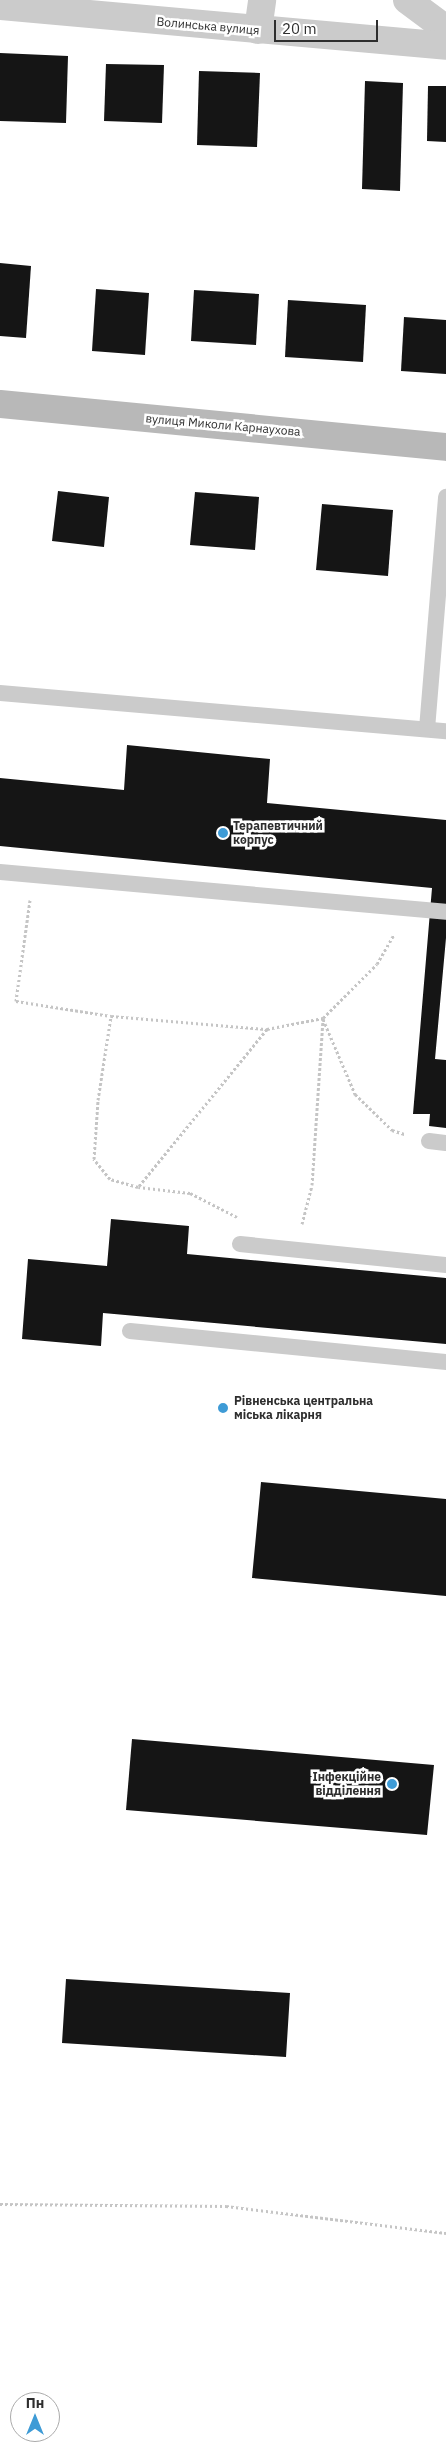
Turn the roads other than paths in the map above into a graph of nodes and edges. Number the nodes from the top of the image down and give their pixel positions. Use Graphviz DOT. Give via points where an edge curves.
graph roads {
  1 [pos="262,0"];
  2 [pos="407,0"];
  3 [pos="0,6"];
  4 [pos="446,29"];
  5 [pos="258,30"];
  6 [pos="446,46"];
  7 [pos="0,404"];
  8 [pos="446,447"];
  9 [pos="446,497"];
  10 [pos="0,693"];
  11 [pos="427,729"];
  12 [pos="446,731"];
  13 [pos="0,872"];
  14 [pos="446,912"];
  15 [pos="430,1141"];
  16 [pos="446,1142"];
  17 [pos="240,1244"];
  18 [pos="446,1265"];
  19 [pos="130,1331"];
  20 [pos="446,1362"];
  1 -- 5 [label="street"];
  2 -- 4 [label="street"];
  3 -- 5 [label="street, Волинська вулиця"];
  5 -- 6 [label="street, Волинська вулиця"];
  7 -- 8 [label="main road, вулиця Миколи Карнаухова"];
  9 -- 11 [label="lane"];
  10 -- 11 [label="lane"];
  11 -- 12 [label="lane"];
  13 -- 14 [label="lane"];
  15 -- 16 [label="lane"];
  17 -- 18 [label="lane"];
  19 -- 20 [label="lane"];
}
